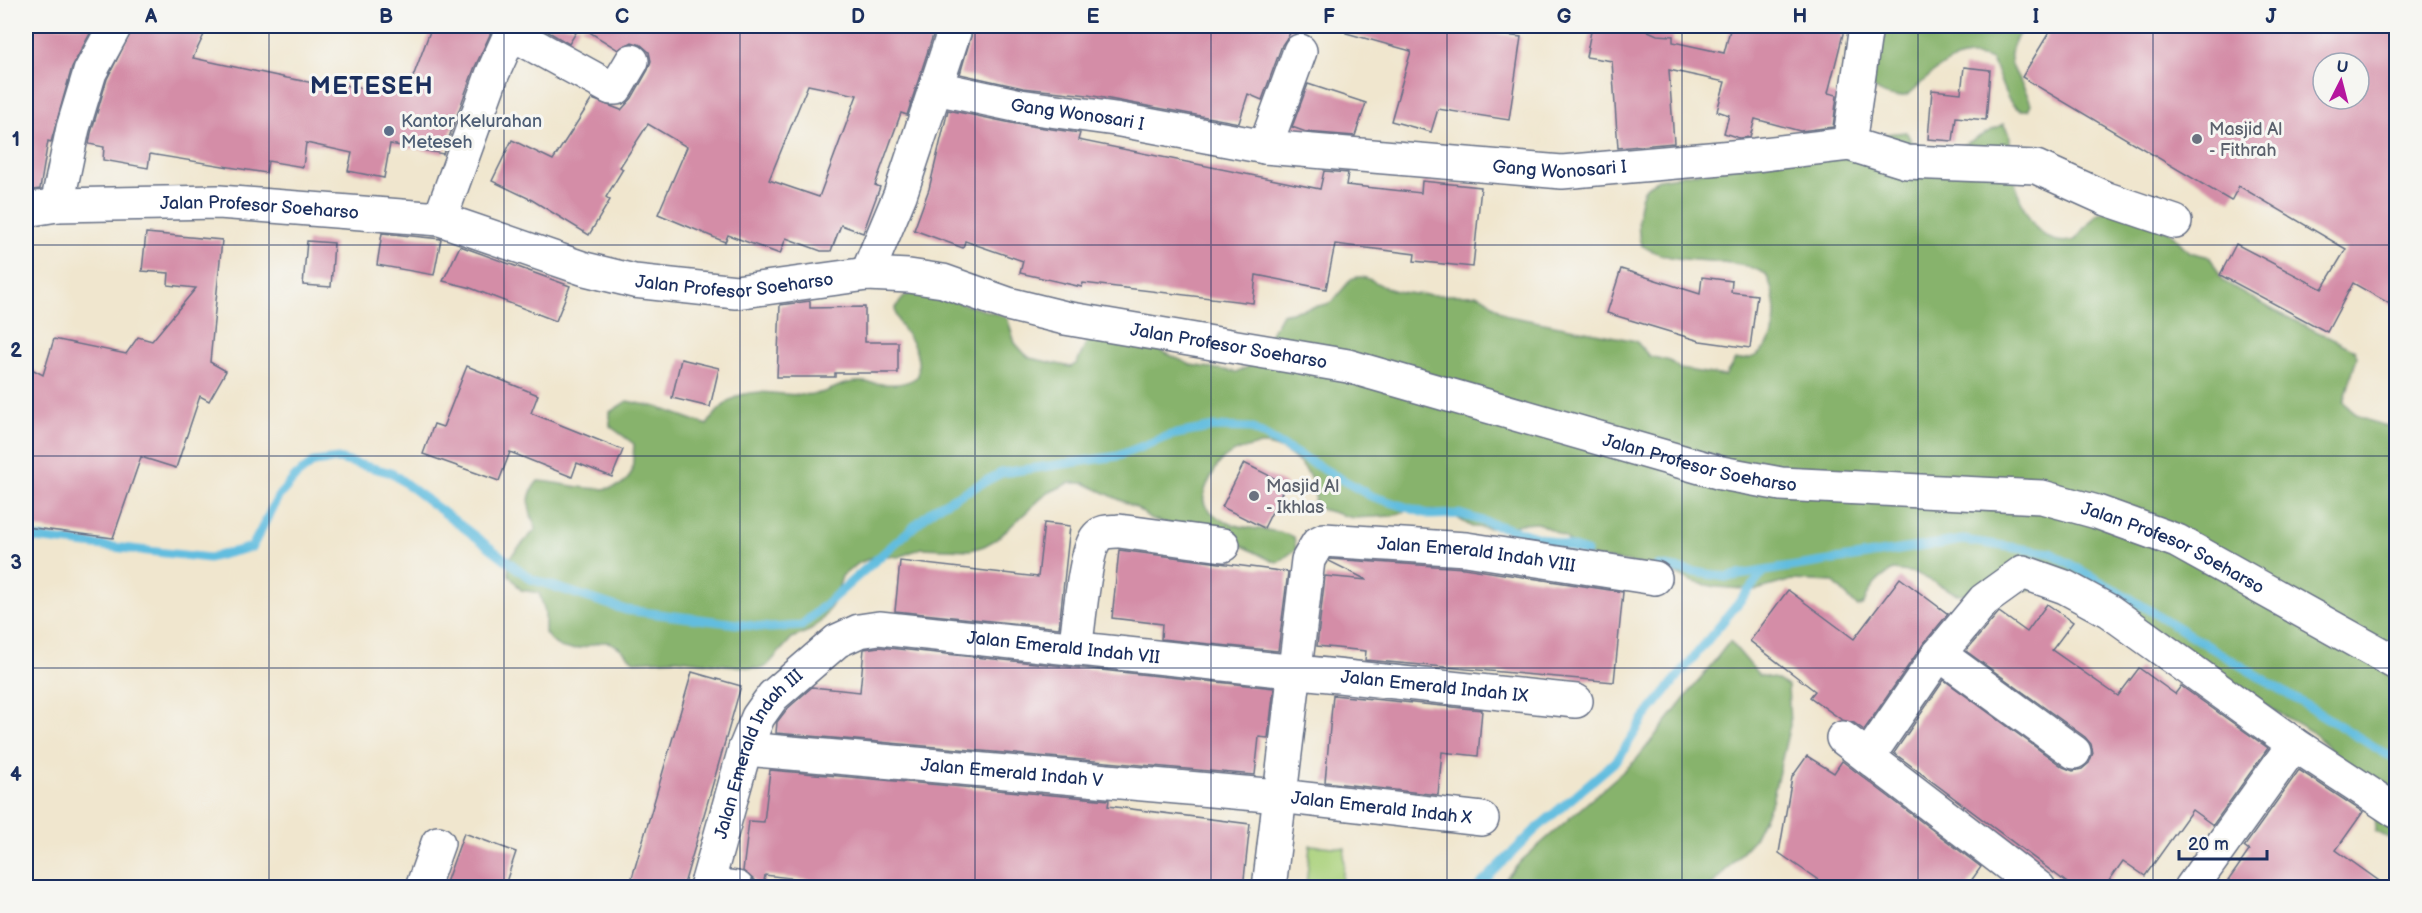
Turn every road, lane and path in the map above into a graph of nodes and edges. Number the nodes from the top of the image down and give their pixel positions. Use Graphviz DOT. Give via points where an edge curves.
graph roads {
  1 [pos="115,26"];
  2 [pos="956,26"];
  3 [pos="1866,26"];
  4 [pos="512,29"];
  5 [pos="1300,51"];
  6 [pos="632,61"];
  7 [pos="936,88"];
  8 [pos="1849,144"];
  9 [pos="1265,147"];
  10 [pos="57,205"];
  11 [pos="26,210"];
  12 [pos="441,219"];
  13 [pos="2175,222"];
  14 [pos="867,274"];
  15 [pos="1223,544"];
  16 [pos="1655,578"];
  17 [pos="837,641"];
  18 [pos="1075,650"];
  19 [pos="1940,654"];
  20 [pos="2397,663"];
  21 [pos="1293,673"];
  22 [pos="1576,701"];
  23 [pos="2294,744"];
  24 [pos="746,749"];
  25 [pos="2074,752"];
  26 [pos="1279,796"];
  27 [pos="2397,811"];
  28 [pos="1482,819"];
  29 [pos="438,843"];
  30 [pos="2029,884"];
  31 [pos="716,886"];
  32 [pos="422,888"];
  33 [pos="1269,888"];
  34 [pos="2192,888"];
  1 -- 10 [label="street" via="90,72"];
  2 -- 7 [label="street"];
  3 -- 8 [label="street"];
  4 -- 6 [label="street" via="612,88 620,84"];
  4 -- 12 [label="street"];
  5 -- 9 [label="street"];
  7 -- 9 [label="street, Gang Wonosari I"];
  7 -- 14 [label="street" via="900,195"];
  8 -- 9 [label="street, Gang Wonosari I" via="1562,172"];
  8 -- 13 [label="street, Gang Wonosari I" via="1907,162 2036,167 2107,199"];
  10 -- 11 [label="street, Jalan Profesor Soeharso"];
  10 -- 12 [label="street, Jalan Profesor Soeharso" via="219,202"];
  12 -- 14 [label="street, Jalan Profesor Soeharso" via="585,269 634,281 736,292"];
  14 -- 20 [label="street, Jalan Profesor Soeharso" via="943,281 1008,304 1065,318 1348,366 1721,473 1781,484 2042,497 2177,541"];
  15 -- 18 [label="street" via="1103,532 1095,538 1089,553"];
  16 -- 21 [label="street, Jalan Emerald Indah VIII" via="1466,549 1324,540 1313,548 1308,560"];
  17 -- 18 [label="street, Jalan Emerald Indah VII" via="859,631 879,628"];
  17 -- 24 [label="street, Jalan Emerald Indah III" via="773,696 758,717"];
  18 -- 21 [label="street, Jalan Emerald Indah VII"];
  19 -- 23 [label="street" via="1984,600 2023,572 2065,587 2109,610"];
  19 -- 25 [label="street"];
  19 -- 30 [label="street" via="1855,748"];
  21 -- 22 [label="street, Jalan Emerald Indah IX"];
  21 -- 26 [label="street"];
  23 -- 27 [label="street"];
  23 -- 34 [label="street"];
  24 -- 26 [label="street, Jalan Emerald Indah V"];
  24 -- 31 [label="street, Jalan Emerald Indah III"];
  26 -- 28 [label="street, Jalan Emerald Indah X"];
  26 -- 33 [label="street"];
  29 -- 32 [label="street"];
}
